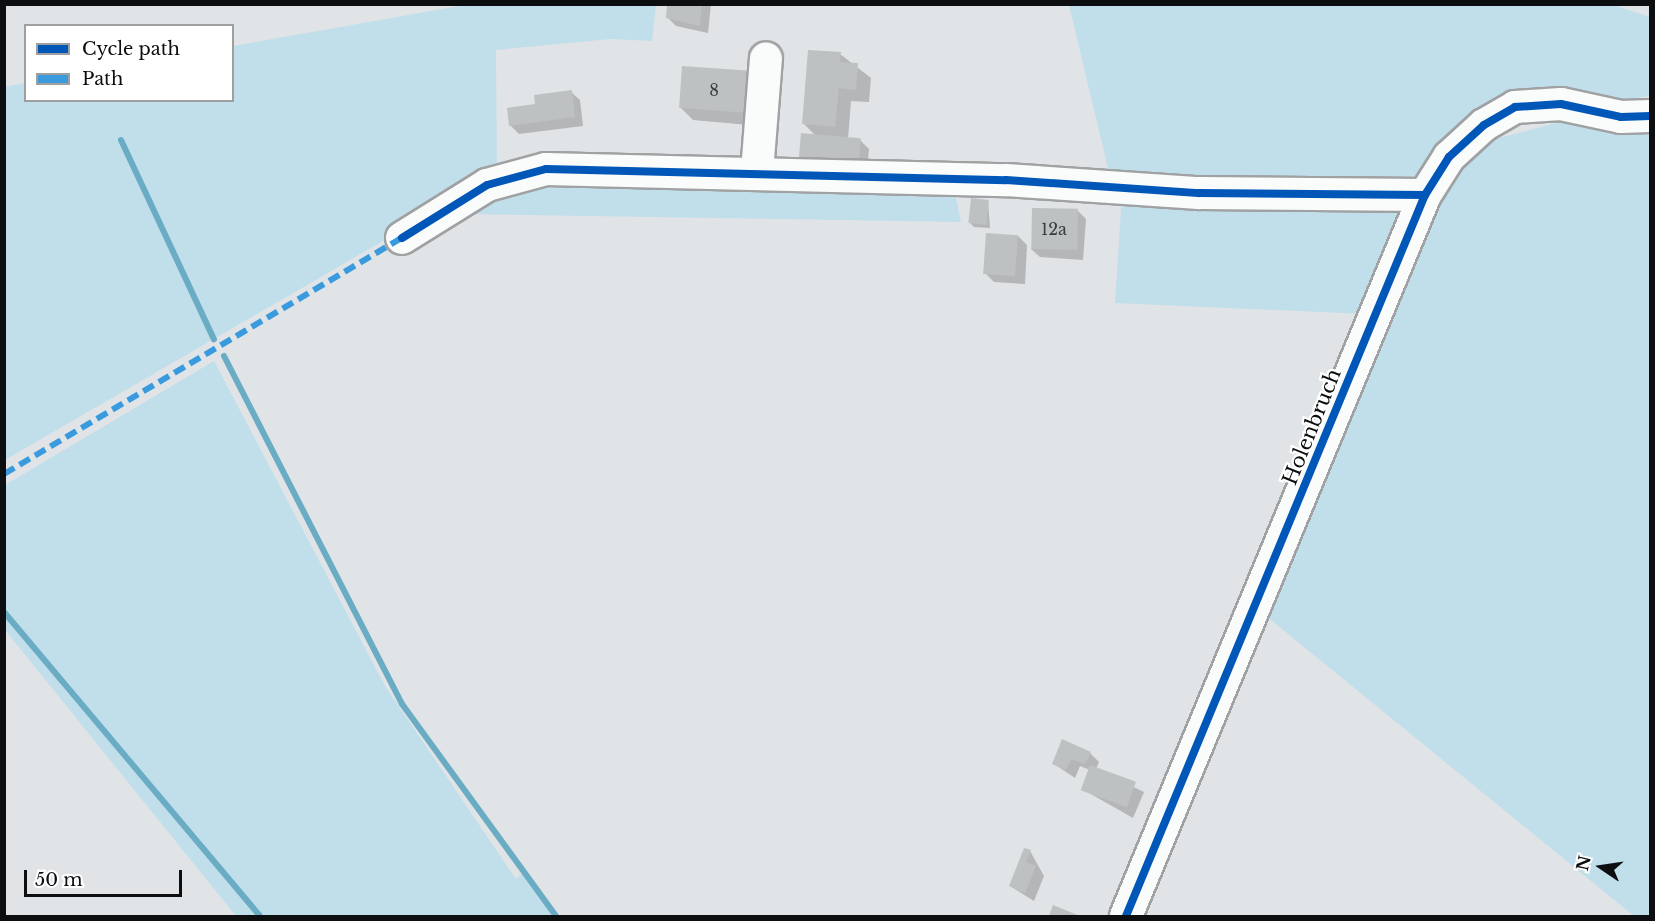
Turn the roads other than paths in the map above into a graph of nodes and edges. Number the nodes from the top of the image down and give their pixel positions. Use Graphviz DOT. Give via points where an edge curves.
graph roads {
  1 [pos="766,58"];
  2 [pos="1650,116"];
  3 [pos="757,172"];
  4 [pos="1425,195"];
  5 [pos="402,238"];
  6 [pos="1126,916"];
  1 -- 3 [label="street"];
  2 -- 4 [label="street, Holenbruch" via="1621,117 1561,104 1515,107 1484,125 1449,157"];
  3 -- 4 [label="street" via="1199,193"];
  3 -- 5 [label="street" via="546,169 487,185"];
  4 -- 6 [label="street, Holenbruch"];
}
